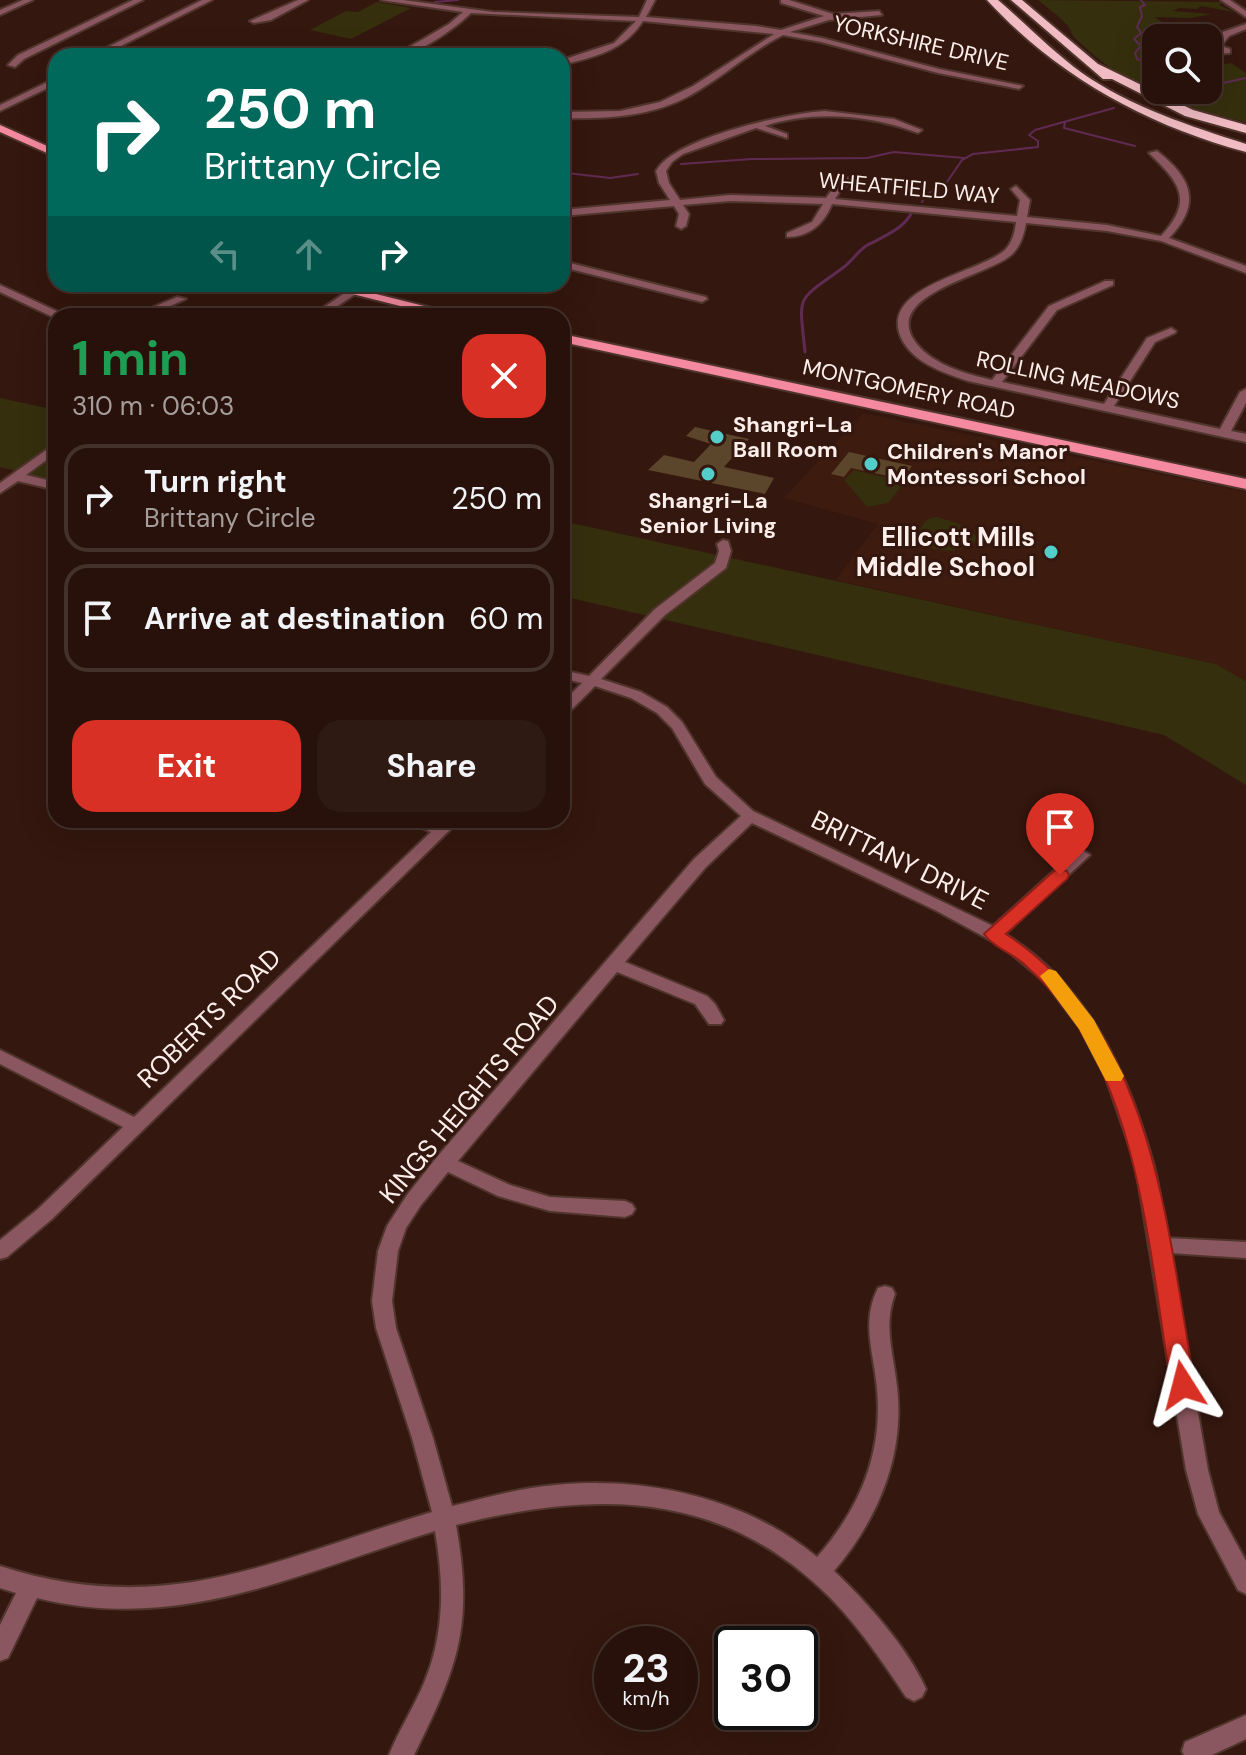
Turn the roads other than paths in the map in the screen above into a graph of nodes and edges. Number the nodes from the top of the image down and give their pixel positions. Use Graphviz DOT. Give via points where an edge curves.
graph roads {
  1 [pos="29,0"];
  2 [pos="139,0"];
  3 [pos="208,0"];
  4 [pos="304,0"];
  5 [pos="385,0"];
  6 [pos="651,0"];
  7 [pos="992,0"];
  8 [pos="1016,0"];
  9 [pos="1225,0"];
  10 [pos="1232,0"];
  11 [pos="784,1"];
  12 [pos="468,12"];
  13 [pos="0,13"];
  14 [pos="879,13"];
  15 [pos="1246,15"];
  16 [pos="831,16"];
  17 [pos="642,19"];
  18 [pos="254,21"];
  19 [pos="1246,26"];
  20 [pos="781,32"];
  21 [pos="1057,36"];
  22 [pos="1222,39"];
  23 [pos="110,48"];
  24 [pos="412,48"];
  25 [pos="570,60"];
  26 [pos="12,65"];
  27 [pos="48,85"];
  28 [pos="1019,86"];
  29 [pos="0,108"];
  30 [pos="570,115"];
  31 [pos="755,125"];
  32 [pos="0,128"];
  33 [pos="1246,129"];
  34 [pos="918,130"];
  35 [pos="784,136"];
  36 [pos="1246,138"];
  37 [pos="48,150"];
  38 [pos="1246,150"];
  39 [pos="1154,153"];
  40 [pos="848,181"];
  41 [pos="1016,189"];
  42 [pos="830,201"];
  43 [pos="676,202"];
  44 [pos="570,212"];
  45 [pos="1021,218"];
  46 [pos="681,226"];
  47 [pos="790,235"];
  48 [pos="1163,239"];
  49 [pos="570,266"];
  50 [pos="1246,270"];
  51 [pos="1109,283"];
  52 [pos="0,288"];
  53 [pos="353,292"];
  54 [pos="373,292"];
  55 [pos="181,299"];
  56 [pos="702,299"];
  57 [pos="158,308"];
  58 [pos="328,308"];
  59 [pos="429,308"];
  60 [pos="48,311"];
  61 [pos="1171,331"];
  62 [pos="570,340"];
  63 [pos="995,384"];
  64 [pos="1246,392"];
  65 [pos="1107,408"];
  66 [pos="1224,433"];
  67 [pos="1246,438"];
  68 [pos="48,453"];
  69 [pos="17,477"];
  70 [pos="48,484"];
  71 [pos="1246,484"];
  72 [pos="0,489"];
  73 [pos="723,544"];
  74 [pos="570,676"];
  75 [pos="592,681"];
  76 [pos="570,703"];
  77 [pos="751,816"];
  78 [pos="444,828"];
  79 [pos="1082,855"];
  80 [pos="994,934"];
  81 [pos="616,965"];
  82 [pos="715,1020"];
  83 [pos="0,1056"];
  84 [pos="134,1125"];
  85 [pos="444,1162"];
  86 [pos="625,1209"];
  87 [pos="1159,1245"];
  88 [pos="1246,1250"];
  89 [pos="0,1251"];
  90 [pos="885,1294"];
  91 [pos="444,1518"];
  92 [pos="820,1570"];
  93 [pos="0,1577"];
  94 [pos="1246,1583"];
  95 [pos="30,1588"];
  96 [pos="0,1650"];
  97 [pos="914,1689"];
  98 [pos="1246,1727"];
  99 [pos="1194,1751"];
  100 [pos="401,1755"];
  1 -- 13 [label="street"];
  2 -- 26 [label="street"];
  3 -- 23 [label="street"];
  4 -- 18 [label="street"];
  5 -- 12 [label="street, YORKSHIRE DRIVE"];
  6 -- 17 [label="street"];
  7 -- 38 [label="highway" via="1081,77 1118,99"];
  8 -- 21 [label="highway"];
  9 -- 10 [label="street"];
  9 -- 15 [label="street"];
  11 -- 16 [label="street"];
  12 -- 17 [label="street, YORKSHIRE DRIVE"];
  12 -- 24 [label="street"];
  14 -- 16 [label="street"];
  16 -- 20 [label="street"];
  17 -- 20 [label="street, YORKSHIRE DRIVE"];
  17 -- 25 [label="street" via="621,42"];
  19 -- 22 [label="street"];
  20 -- 28 [label="street, YORKSHIRE DRIVE"];
  20 -- 30 [label="street" via="676,99 615,114"];
  21 -- 33 [label="highway" via="1106,74 1134,88 1189,113"];
  21 -- 36 [label="highway" via="1137,95"];
  27 -- 29 [label="street"];
  31 -- 34 [label="street" via="823,112 898,122"];
  31 -- 35 [label="street"];
  31 -- 43 [label="street" via="667,161 661,176"];
  32 -- 37 [label="main road"];
  39 -- 48 [label="street" via="1181,180 1186,198 1183,215"];
  40 -- 42 [label="street" via="837,187"];
  41 -- 45 [label="street" via="1025,200"];
  42 -- 43 [label="street, WHEATFIELD WAY" via="751,197"];
  42 -- 45 [label="street, WHEATFIELD WAY"];
  42 -- 47 [label="street" via="818,223"];
  43 -- 44 [label="street, WHEATFIELD WAY"];
  43 -- 46 [label="street" via="684,214"];
  45 -- 48 [label="street, WHEATFIELD WAY"];
  45 -- 63 [label="street, ROLLING MEADOWS" via="1018,239 1002,257 922,294 903,317 906,336 921,354 958,374"];
  48 -- 50 [label="street, WHEATFIELD WAY"];
  49 -- 56 [label="street"];
  51 -- 63 [label="street" via="1053,308"];
  52 -- 60 [label="street"];
  53 -- 58 [label="street"];
  54 -- 59 [label="main road"];
  55 -- 57 [label="street"];
  61 -- 65 [label="street" via="1151,340"];
  62 -- 71 [label="main road, MONTGOMERY ROAD"];
  63 -- 65 [label="street, ROLLING MEADOWS"];
  64 -- 66 [label="street"];
  65 -- 66 [label="street, ROLLING MEADOWS"];
  66 -- 67 [label="street, ROLLING MEADOWS"];
  68 -- 69 [label="street"];
  69 -- 70 [label="street"];
  69 -- 72 [label="street"];
  73 -- 75 [label="street" via="721,565 660,612"];
  74 -- 75 [label="street, BRITTANY DRIVE"];
  75 -- 76 [label="street"];
  75 -- 77 [label="street, BRITTANY DRIVE" via="640,697 672,719 713,785"];
  77 -- 80 [label="street, BRITTANY DRIVE"];
  77 -- 81 [label="street, KINGS HEIGHTS ROAD" via="700,863"];
  78 -- 84 [label="street, ROBERTS ROAD"];
  79 -- 80 [label="street"];
  80 -- 87 [label="street, BRITTANY DRIVE" via="1050,976 1087,1025 1121,1090 1144,1162"];
  81 -- 82 [label="street" via="701,1000"];
  81 -- 85 [label="street, KINGS HEIGHTS ROAD"];
  83 -- 84 [label="street"];
  84 -- 89 [label="street, ROBERTS ROAD"];
  85 -- 86 [label="street" via="550,1204"];
  85 -- 91 [label="street, KINGS HEIGHTS ROAD" via="397,1226 385,1263 382,1301"];
  87 -- 88 [label="street"];
  87 -- 94 [label="street, BRITTANY DRIVE" via="1197,1470 1209,1514"];
  90 -- 92 [label="street" via="876,1324 891,1411 879,1478 847,1542"];
  91 -- 92 [label="street" via="565,1492 641,1493 722,1514 785,1545"];
  91 -- 95 [label="street" via="203,1593 124,1599"];
  91 -- 100 [label="street, KINGS HEIGHTS ROAD" via="453,1562 452,1629 445,1660"];
  92 -- 97 [label="street" via="865,1617"];
  93 -- 95 [label="street"];
  95 -- 96 [label="street"];
  98 -- 99 [label="street"];
}
